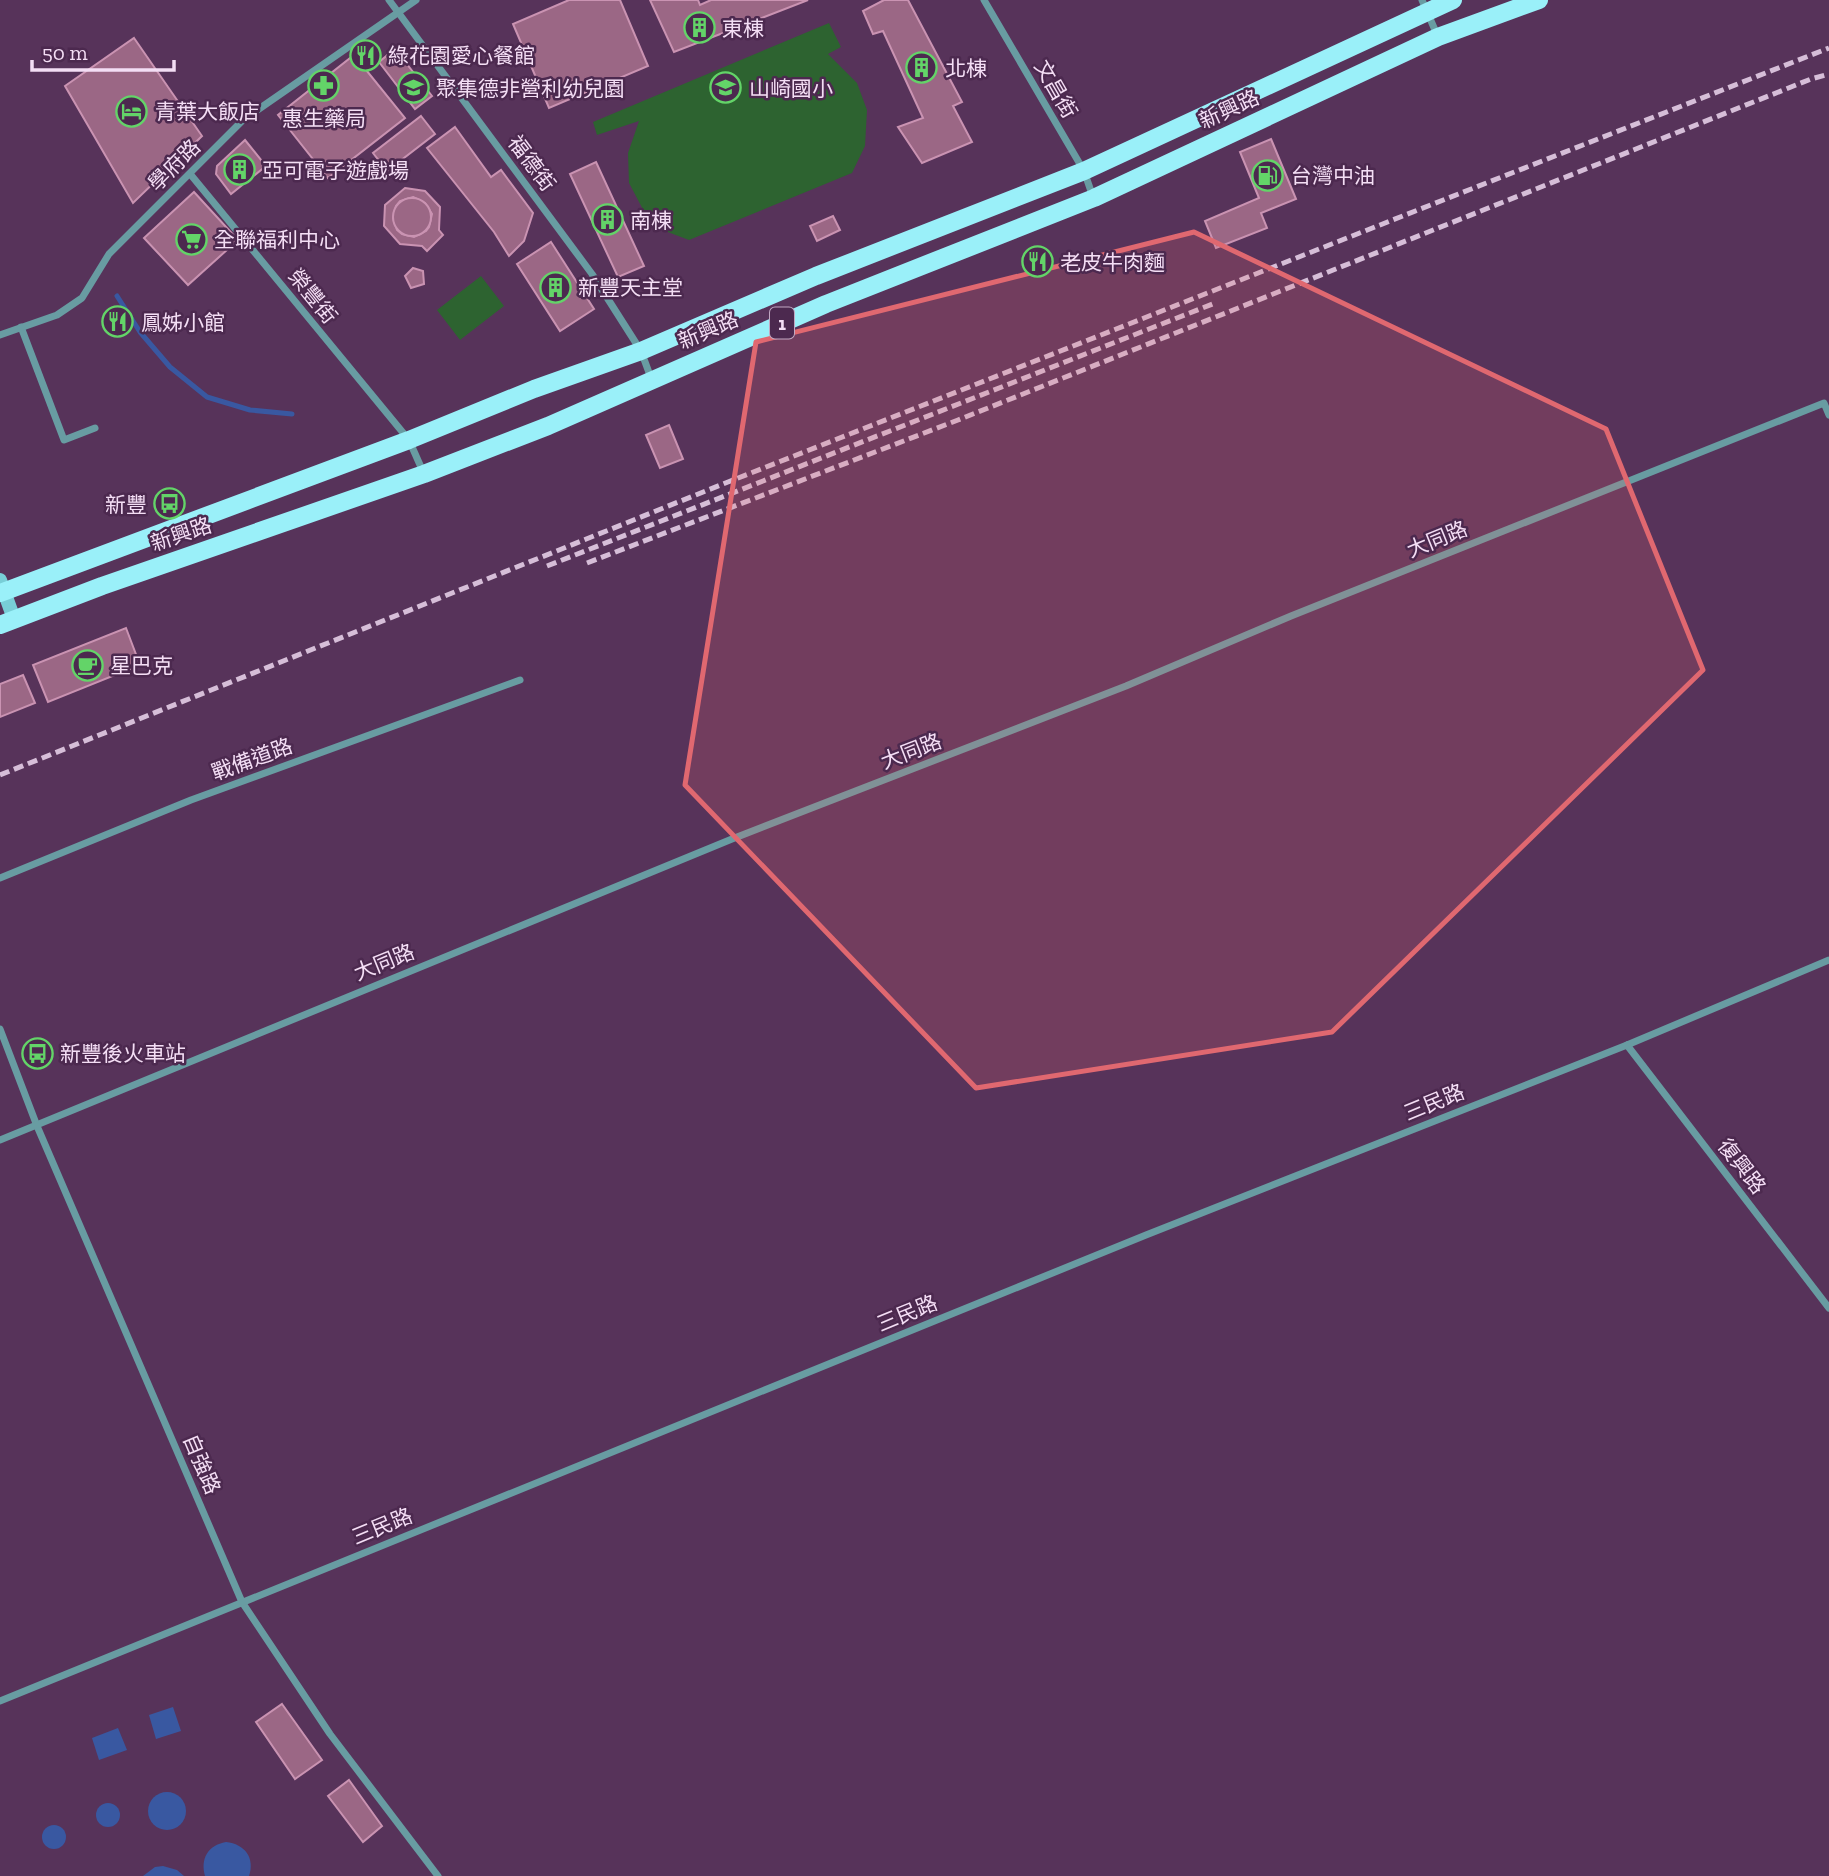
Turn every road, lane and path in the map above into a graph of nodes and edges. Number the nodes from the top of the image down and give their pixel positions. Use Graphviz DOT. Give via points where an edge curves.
graph roads {
  1 [pos="389,0"];
  2 [pos="416,0"];
  3 [pos="984,0"];
  4 [pos="1453,0"];
  5 [pos="1539,0"];
  6 [pos="1424,5"];
  7 [pos="397,12"];
  8 [pos="1438,37"];
  9 [pos="1084,172"];
  10 [pos="191,175"];
  11 [pos="1094,198"];
  12 [pos="22,327"];
  13 [pos="0,335"];
  14 [pos="641,351"];
  15 [pos="652,379"];
  16 [pos="1829,415"];
  17 [pos="95,428"];
  18 [pos="409,440"];
  19 [pos="424,474"];
  20 [pos="1,588"];
  21 [pos="7,622"];
  22 [pos="520,680"];
  23 [pos="0,878"];
  24 [pos="1829,960"];
  25 [pos="0,1029"];
  26 [pos="1627,1045"];
  27 [pos="37,1126"];
  28 [pos="0,1140"];
  29 [pos="1829,1308"];
  30 [pos="242,1602"];
  31 [pos="0,1701"];
  32 [pos="438,1876"];
  1 -- 7 [label="street, 福德街"];
  2 -- 7 [label="street, 學府路"];
  3 -- 9 [label="street, 文昌街"];
  4 -- 6 [label="main road, 新興路 / 1"];
  5 -- 8 [label="main road, 新興路 / 1"];
  6 -- 8 [label="street"];
  6 -- 9 [label="main road, 新興路 / 1"];
  7 -- 10 [label="street, 學府路" via="243,120"];
  7 -- 14 [label="street, 福德街" via="592,274"];
  8 -- 11 [label="main road, 新興路 / 1"];
  9 -- 11 [label="street, 文昌街"];
  9 -- 14 [label="main road, 新興路 / 1" via="816,276"];
  10 -- 12 [label="street, 學府路" via="109,254 82,298 57,315"];
  10 -- 18 [label="street, 榮豐街"];
  11 -- 15 [label="main road, 新興路 / 1"];
  12 -- 13 [label="street, 學府路"];
  12 -- 17 [label="street" via="64,440"];
  14 -- 15 [label="street, 福德街"];
  14 -- 18 [label="main road, 新興路 / 1"];
  15 -- 19 [label="main road, 新興路 / 1"];
  16 -- 27 [label="street, 大同路" via="1824,403 1126,686 732,839"];
  18 -- 19 [label="street, 榮豐街"];
  18 -- 20 [label="main road, 新興路 / 1"];
  19 -- 21 [label="main road, 新興路 / 1"];
  20 -- 21 [label="street"];
  22 -- 23 [label="street, 戰備道路" via="191,800"];
  24 -- 26 [label="street, 三民路"];
  25 -- 27 [label="street, 自強路"];
  26 -- 29 [label="street, 復興路"];
  26 -- 30 [label="street, 三民路"];
  27 -- 28 [label="street, 大同路"];
  27 -- 30 [label="street, 自強路"];
  30 -- 31 [label="street, 三民路"];
  30 -- 32 [label="street, 自強路" via="330,1734"];
}
